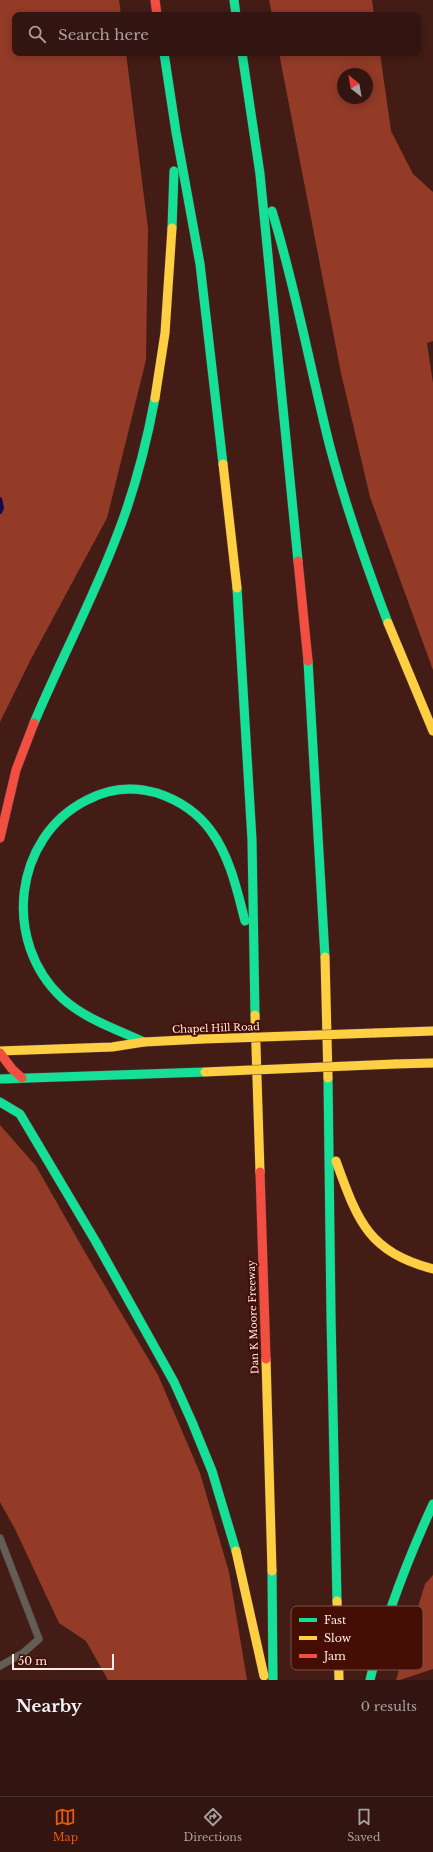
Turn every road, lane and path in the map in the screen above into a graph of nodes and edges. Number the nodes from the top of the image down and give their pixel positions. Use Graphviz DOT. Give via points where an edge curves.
graph roads {
  1 [pos="155,0"];
  2 [pos="234,0"];
  3 [pos="157,12"];
  4 [pos="236,12"];
  5 [pos="164,56"];
  6 [pos="242,56"];
  7 [pos="176,132"];
  8 [pos="260,174"];
  9 [pos="433,731"];
  10 [pos="0,838"];
  11 [pos="254,953"];
  12 [pos="433,1031"];
  13 [pos="144,1042"];
  14 [pos="0,1052"];
  15 [pos="433,1063"];
  16 [pos="22,1078"];
  17 [pos="0,1079"];
  18 [pos="0,1102"];
  19 [pos="330,1147"];
  20 [pos="433,1269"];
  21 [pos="433,1504"];
  22 [pos="0,1538"];
  23 [pos="338,1606"];
  24 [pos="390,1606"];
  25 [pos="0,1666"];
  26 [pos="340,1670"];
  27 [pos="372,1670"];
  28 [pos="265,1680"];
  29 [pos="273,1680"];
  30 [pos="340,1680"];
  31 [pos="370,1680"];
  1 -- 3 [label="main road"];
  2 -- 4 [label="main road"];
  5 -- 7 [label="main road"];
  6 -- 8 [label="main road"];
  7 -- 10 [label="main road" via="167,312 151,418 137,474 117,534 31,730 14,776"];
  7 -- 11 [label="main road" via="200,264 236,573 252,840"];
  8 -- 9 [label="main road" via="286,251 317,397 347,505 388,625"];
  8 -- 19 [label="main road" via="308,664 325,948"];
  11 -- 13 [label="main road" via="224,853 211,831 195,813 162,794 126,788 88,798 66,812 40,843 24,884 24,925 32,954 46,979 72,1006"];
  11 -- 29 [label="main road, Dan K Moore Freeway" via="273,1598"];
  12 -- 13 [label="main road, Chapel Hill Road, bridge"];
  13 -- 14 [label="main road, Chapel Hill Road" via="112,1047"];
  14 -- 16 [label="main road"];
  15 -- 16 [label="main road, bridge"];
  16 -- 17 [label="main road"];
  18 -- 28 [label="main road" via="20,1114 156,1345 184,1402 216,1481 234,1542"];
  19 -- 20 [label="main road" via="355,1211 375,1240 398,1258"];
  19 -- 23 [label="main road" via="331,1316"];
  21 -- 24 [label="main road"];
  22 -- 25 [label="lane" via="38,1639 23,1653"];
  26 -- 30 [label="main road"];
  27 -- 31 [label="main road"];
}
